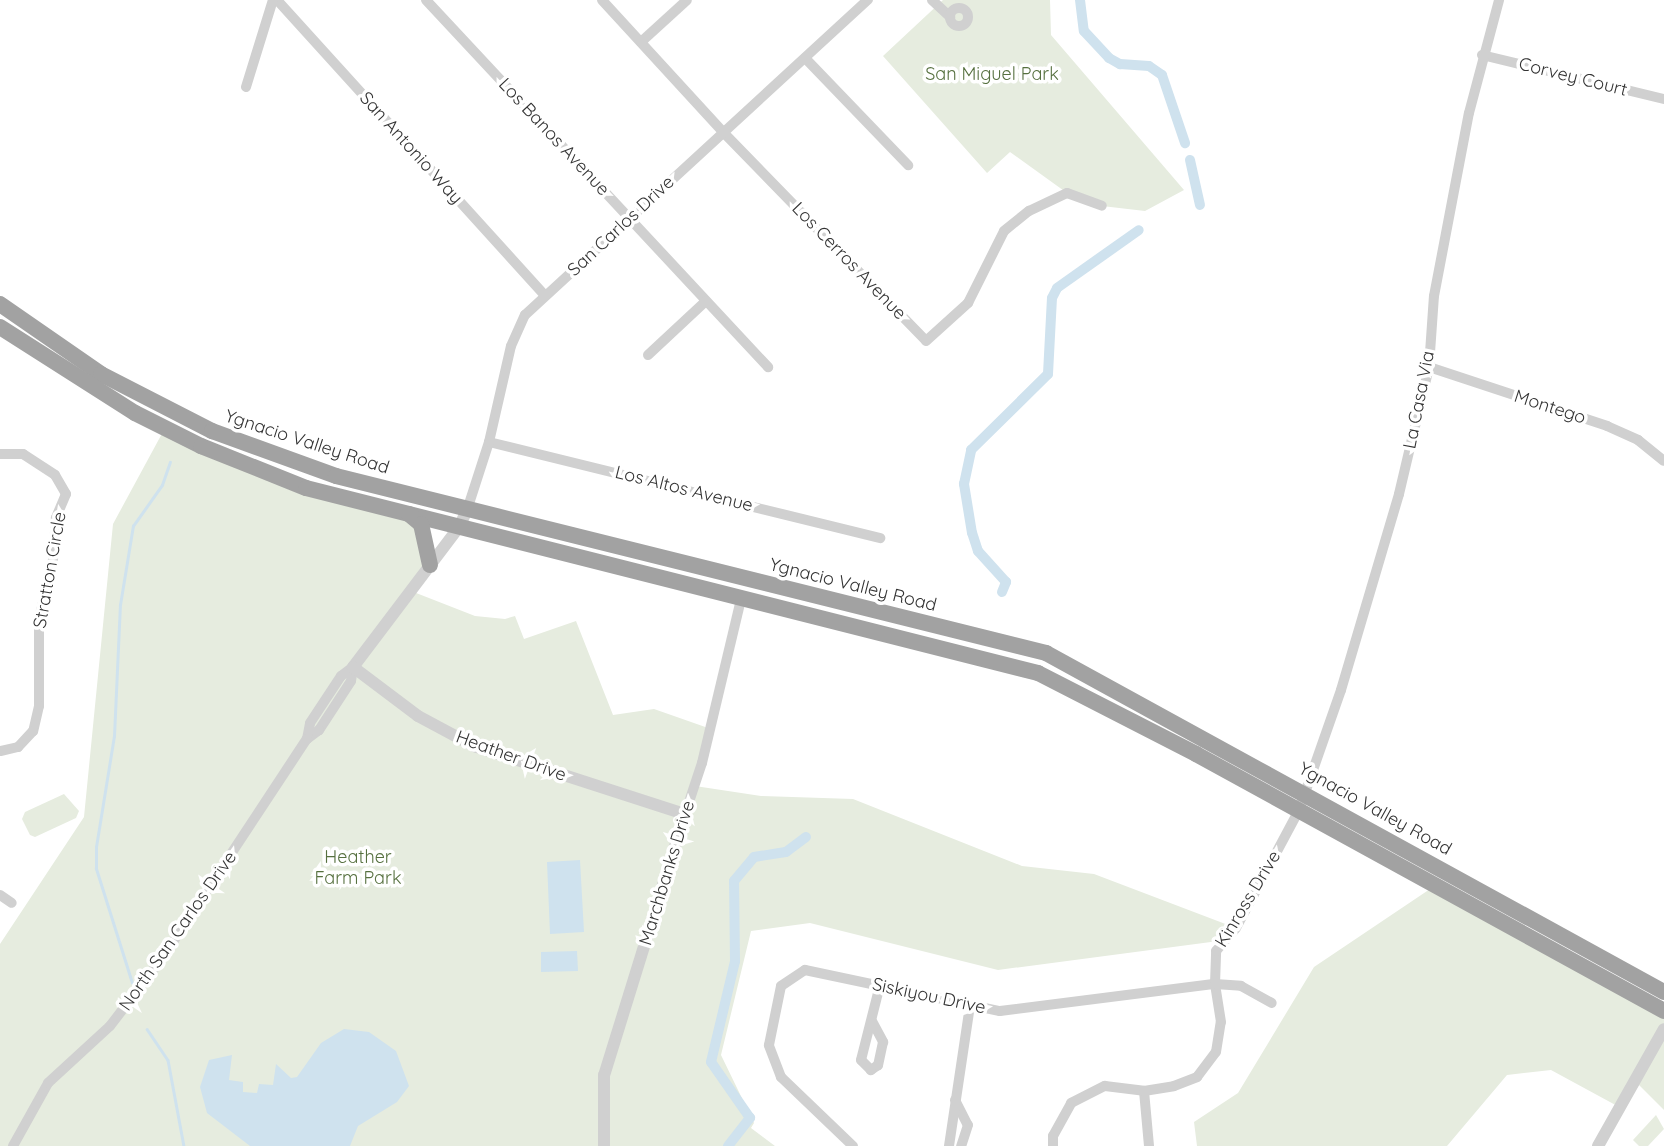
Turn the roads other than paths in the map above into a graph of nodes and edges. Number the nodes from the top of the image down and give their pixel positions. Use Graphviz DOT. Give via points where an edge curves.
graph roads {
  1 [pos="275,0"];
  2 [pos="426,0"];
  3 [pos="602,0"];
  4 [pos="687,0"];
  5 [pos="868,0"];
  6 [pos="932,0"];
  7 [pos="1499,0"];
  8 [pos="950,17"];
  9 [pos="640,42"];
  10 [pos="1482,55"];
  11 [pos="805,58"];
  12 [pos="246,87"];
  13 [pos="1664,99"];
  14 [pos="723,132"];
  15 [pos="908,165"];
  16 [pos="1102,206"];
  17 [pos="629,218"];
  18 [pos="545,296"];
  19 [pos="706,301"];
  20 [pos="0,304"];
  21 [pos="0,327"];
  22 [pos="648,355"];
  23 [pos="768,367"];
  24 [pos="1429,367"];
  25 [pos="489,442"];
  26 [pos="206,447"];
  27 [pos="268,453"];
  28 [pos="0,454"];
  29 [pos="1664,461"];
  30 [pos="467,510"];
  31 [pos="409,514"];
  32 [pos="459,527"];
  33 [pos="880,538"];
  34 [pos="430,565"];
  35 [pos="741,599"];
  36 [pos="353,667"];
  37 [pos="0,751"];
  38 [pos="1306,792"];
  39 [pos="1299,810"];
  40 [pos="685,814"];
  41 [pos="0,895"];
  42 [pos="12,903"];
  43 [pos="1215,984"];
  44 [pos="880,985"];
  45 [pos="1664,992"];
  46 [pos="1272,1003"];
  47 [pos="970,1004"];
  48 [pos="1664,1011"];
  49 [pos="872,1021"];
  50 [pos="1664,1029"];
  51 [pos="1144,1091"];
  52 [pos="955,1100"];
  53 [pos="13,1146"];
  54 [pos="604,1146"];
  55 [pos="853,1146"];
  56 [pos="949,1146"];
  57 [pos="961,1146"];
  58 [pos="1053,1146"];
  59 [pos="1149,1146"];
  60 [pos="1598,1146"];
  1 -- 12 [label="street"];
  1 -- 18 [label="street, San Antonio Way"];
  2 -- 17 [label="street, Los Banos Avenue"];
  3 -- 9 [label="street, Los Cerros Avenue"];
  4 -- 9 [label="street"];
  5 -- 11 [label="street, San Carlos Drive"];
  6 -- 8 [label="street"];
  7 -- 10 [label="street, La Casa Via"];
  9 -- 14 [label="street, Los Cerros Avenue"];
  10 -- 13 [label="street, Corvey Court"];
  10 -- 24 [label="street, La Casa Via" via="1434,296"];
  11 -- 14 [label="street, San Carlos Drive"];
  11 -- 15 [label="street"];
  14 -- 16 [label="street, Los Cerros Avenue" via="926,341 968,303 1004,231 1029,211 1067,193"];
  14 -- 17 [label="street, San Carlos Drive"];
  17 -- 18 [label="street, San Carlos Drive"];
  17 -- 19 [label="street, Los Banos Avenue"];
  18 -- 25 [label="street, San Carlos Drive" via="525,315 515,334"];
  19 -- 22 [label="street"];
  19 -- 23 [label="street, Los Banos Avenue"];
  20 -- 27 [label="highway, Ygnacio Valley Road" via="101,374 212,431"];
  21 -- 26 [label="highway, Ygnacio Valley Road" via="68,374"];
  24 -- 29 [label="street, Montego" via="1607,426 1638,440"];
  24 -- 38 [label="street, La Casa Via" via="1372,593"];
  25 -- 30 [label="street, San Carlos Drive"];
  25 -- 33 [label="street, Los Altos Avenue"];
  26 -- 27 [label="highway" via="219,446 260,462"];
  26 -- 31 [label="highway, Ygnacio Valley Road" via="306,488"];
  27 -- 30 [label="highway, Ygnacio Valley Road"];
  28 -- 37 [label="street, Stratton Circle" via="23,454 55,475 66,494 56,517 39,619 39,706 33,731 19,747"];
  30 -- 32 [label="street, North San Carlos Drive"];
  30 -- 38 [label="highway, Ygnacio Valley Road" via="1046,653"];
  31 -- 32 [label="highway, Ygnacio Valley Road"];
  31 -- 34 [label="highway" via="421,524"];
  32 -- 34 [label="street, North San Carlos Drive"];
  32 -- 35 [label="highway, Ygnacio Valley Road"];
  34 -- 36 [label="street, North San Carlos Drive"];
  35 -- 39 [label="highway, Ygnacio Valley Road" via="1038,673"];
  35 -- 40 [label="street, Marchbanks Drive" via="705,752"];
  36 -- 40 [label="street, Heather Drive" via="418,716 474,746"];
  36 -- 53 [label="street, North San Carlos Drive" via="341,676 310,723 307,739 163,957 110,1026 48,1083"];
  38 -- 39 [label="street, Kinross Drive"];
  38 -- 45 [label="highway, Ygnacio Valley Road"];
  39 -- 43 [label="street, Kinross Drive" via="1236,928 1216,951"];
  39 -- 48 [label="highway, Ygnacio Valley Road"];
  40 -- 54 [label="street, Marchbanks Drive" via="604,1075"];
  41 -- 42 [label="street"];
  43 -- 46 [label="street, Siskiyou Drive" via="1241,986"];
  43 -- 47 [label="street, Siskiyou Drive" via="1000,1011"];
  43 -- 51 [label="street, Kinross Drive" via="1221,1022 1216,1052 1197,1077"];
  44 -- 47 [label="street, Siskiyou Drive"];
  44 -- 49 [label="street"];
  44 -- 55 [label="street, Siskiyou Drive" via="805,970 781,986 769,1045 781,1077"];
  47 -- 52 [label="street"];
  50 -- 60 [label="street"];
  51 -- 58 [label="street, Kinross Drive" via="1105,1086 1070,1103 1053,1136"];
  51 -- 59 [label="street"];
  52 -- 56 [label="street"];
  52 -- 57 [label="street" via="968,1125"];
}
